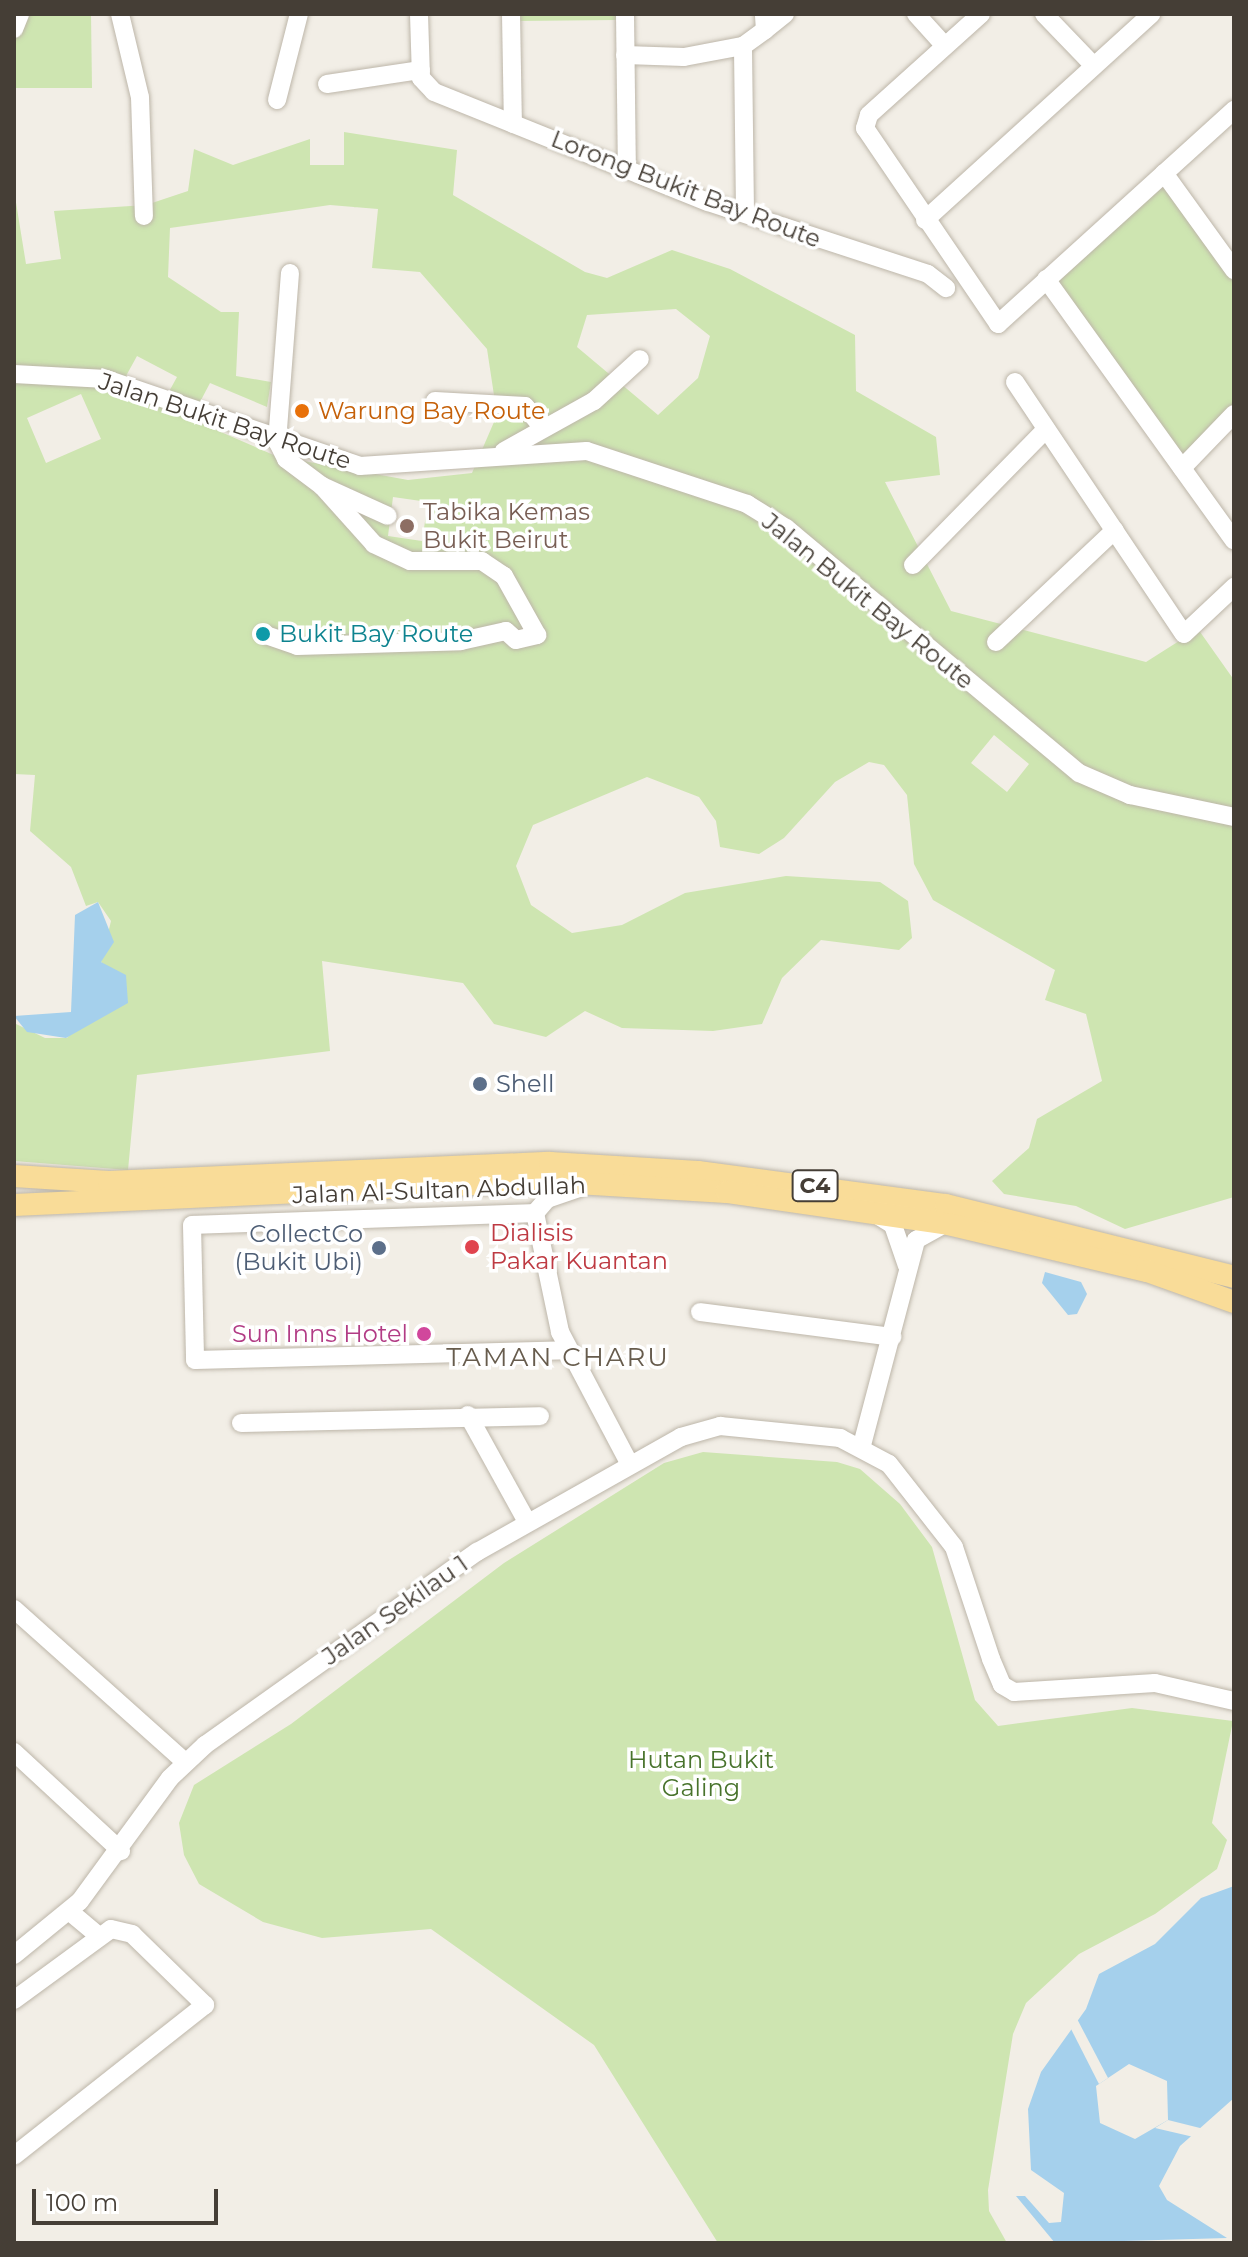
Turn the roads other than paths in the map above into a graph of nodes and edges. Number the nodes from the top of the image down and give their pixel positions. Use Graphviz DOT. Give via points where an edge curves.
graph roads {
  1 [pos="20,14"];
  2 [pos="120,14"];
  3 [pos="299,14"];
  4 [pos="419,14"];
  5 [pos="511,14"];
  6 [pos="625,14"];
  7 [pos="785,14"];
  8 [pos="916,14"];
  9 [pos="981,14"];
  10 [pos="1044,14"];
  11 [pos="1151,14"];
  12 [pos="764,22"];
  13 [pos="14,29"];
  14 [pos="743,46"];
  15 [pos="945,46"];
  16 [pos="625,55"];
  17 [pos="1094,66"];
  18 [pos="424,78"];
  19 [pos="327,84"];
  20 [pos="277,100"];
  21 [pos="1234,110"];
  22 [pos="513,124"];
  23 [pos="627,169"];
  24 [pos="1164,173"];
  25 [pos="745,212"];
  26 [pos="144,216"];
  27 [pos="925,220"];
  28 [pos="1234,270"];
  29 [pos="290,273"];
  30 [pos="1046,279"];
  31 [pos="946,288"];
  32 [pos="640,359"];
  33 [pos="14,374"];
  34 [pos="1015,382"];
  35 [pos="435,401"];
  36 [pos="1234,414"];
  37 [pos="542,427"];
  38 [pos="1046,429"];
  39 [pos="277,441"];
  40 [pos="504,451"];
  41 [pos="1182,468"];
  42 [pos="322,486"];
  43 [pos="388,516"];
  44 [pos="1115,530"];
  45 [pos="1234,541"];
  46 [pos="913,565"];
  47 [pos="1234,587"];
  48 [pos="263,634"];
  49 [pos="996,642"];
  50 [pos="1234,817"];
  51 [pos="14,1176"];
  52 [pos="593,1185"];
  53 [pos="14,1205"];
  54 [pos="866,1209"];
  55 [pos="535,1213"];
  56 [pos="948,1224"];
  57 [pos="1147,1263"];
  58 [pos="1234,1268"];
  59 [pos="908,1269"];
  60 [pos="1234,1277"];
  61 [pos="1234,1294"];
  62 [pos="1234,1302"];
  63 [pos="700,1312"];
  64 [pos="892,1337"];
  65 [pos="567,1350"];
  66 [pos="468,1415"];
  67 [pos="540,1416"];
  68 [pos="241,1423"];
  69 [pos="862,1445"];
  70 [pos="630,1465"];
  71 [pos="527,1522"];
  72 [pos="14,1609"];
  73 [pos="1234,1701"];
  74 [pos="14,1752"];
  75 [pos="185,1762"];
  76 [pos="121,1851"];
  77 [pos="69,1911"];
  78 [pos="98,1935"];
  79 [pos="14,1955"];
  80 [pos="14,2000"];
  81 [pos="14,2156"];
  1 -- 13 [label="street"];
  2 -- 26 [label="street" via="140,97"];
  3 -- 20 [label="street"];
  4 -- 18 [label="street"];
  5 -- 22 [label="street"];
  6 -- 16 [label="street"];
  7 -- 12 [label="street"];
  8 -- 15 [label="street"];
  9 -- 15 [label="street"];
  10 -- 17 [label="street"];
  11 -- 17 [label="street"];
  12 -- 14 [label="street"];
  14 -- 16 [label="street" via="684,57"];
  14 -- 25 [label="street"];
  15 -- 27 [label="street" via="869,115 865,128"];
  16 -- 23 [label="street"];
  17 -- 27 [label="street"];
  18 -- 19 [label="street"];
  18 -- 22 [label="street, Lorong Bukit Bay Route"];
  21 -- 24 [label="street"];
  22 -- 23 [label="street, Lorong Bukit Bay Route"];
  23 -- 25 [label="street, Lorong Bukit Bay Route"];
  24 -- 28 [label="street"];
  24 -- 30 [label="street"];
  25 -- 31 [label="street, Lorong Bukit Bay Route" via="928,274"];
  27 -- 30 [label="street" via="998,324"];
  29 -- 39 [label="street"];
  30 -- 41 [label="street"];
  32 -- 37 [label="street" via="594,401"];
  33 -- 39 [label="street, Jalan Bukit Bay Route" via="106,379"];
  34 -- 38 [label="street"];
  35 -- 37 [label="street" via="525,406"];
  36 -- 41 [label="street"];
  37 -- 40 [label="street"];
  38 -- 44 [label="street"];
  38 -- 46 [label="street"];
  39 -- 40 [label="street, Jalan Bukit Bay Route" via="384,468"];
  39 -- 42 [label="street" via="286,459"];
  40 -- 50 [label="street, Jalan Bukit Bay Route" via="595,452 747,504 786,528 1079,773 1130,795"];
  41 -- 45 [label="street"];
  42 -- 43 [label="street"];
  42 -- 48 [label="street" via="374,544 410,561 482,561 493,569 537,635 516,640 506,631 461,641 297,646"];
  44 -- 47 [label="street" via="1184,634"];
  44 -- 49 [label="street"];
  51 -- 57 [label="main road, Jalan Al-Sultan Abdullah / C4" via="109,1182 550,1163 684,1171 946,1205"];
  52 -- 53 [label="main road, Jalan Al-Sultan Abdullah / C4"];
  52 -- 54 [label="main road, Jalan Al-Sultan Abdullah / C4"];
  52 -- 55 [label="street" via="562,1191"];
  54 -- 56 [label="main road, Jalan Al-Sultan Abdullah / C4"];
  54 -- 59 [label="street" via="893,1225"];
  55 -- 65 [label="street" via="546,1287"];
  55 -- 65 [label="street" via="192,1225 195,1360"];
  56 -- 57 [label="main road, Jalan Al-Sultan Abdullah / C4"];
  56 -- 59 [label="street" via="920,1234"];
  57 -- 58 [label="main road"];
  57 -- 60 [label="main road, Jalan Al-Sultan Abdullah / C4"];
  57 -- 61 [label="main road"];
  57 -- 62 [label="main road, Jalan Al-Sultan Abdullah / C4"];
  59 -- 64 [label="street"];
  63 -- 64 [label="street"];
  64 -- 69 [label="street"];
  65 -- 70 [label="street"];
  66 -- 67 [label="street"];
  66 -- 68 [label="street"];
  66 -- 71 [label="street"];
  69 -- 70 [label="street, Jalan Sekilau 1" via="720,1426"];
  69 -- 73 [label="street" via="889,1464 954,1547 1002,1685 1026,1695 1183,1685"];
  70 -- 71 [label="street, Jalan Sekilau 1"];
  71 -- 75 [label="street, Jalan Sekilau 1"];
  72 -- 75 [label="street"];
  74 -- 76 [label="street"];
  75 -- 76 [label="street, Jalan Sekilau 1"];
  76 -- 77 [label="street, Jalan Sekilau 1"];
  77 -- 78 [label="street"];
  77 -- 79 [label="street, Jalan Sekilau 1"];
  78 -- 80 [label="street"];
  78 -- 81 [label="street" via="132,1934 205,2005"];
}
